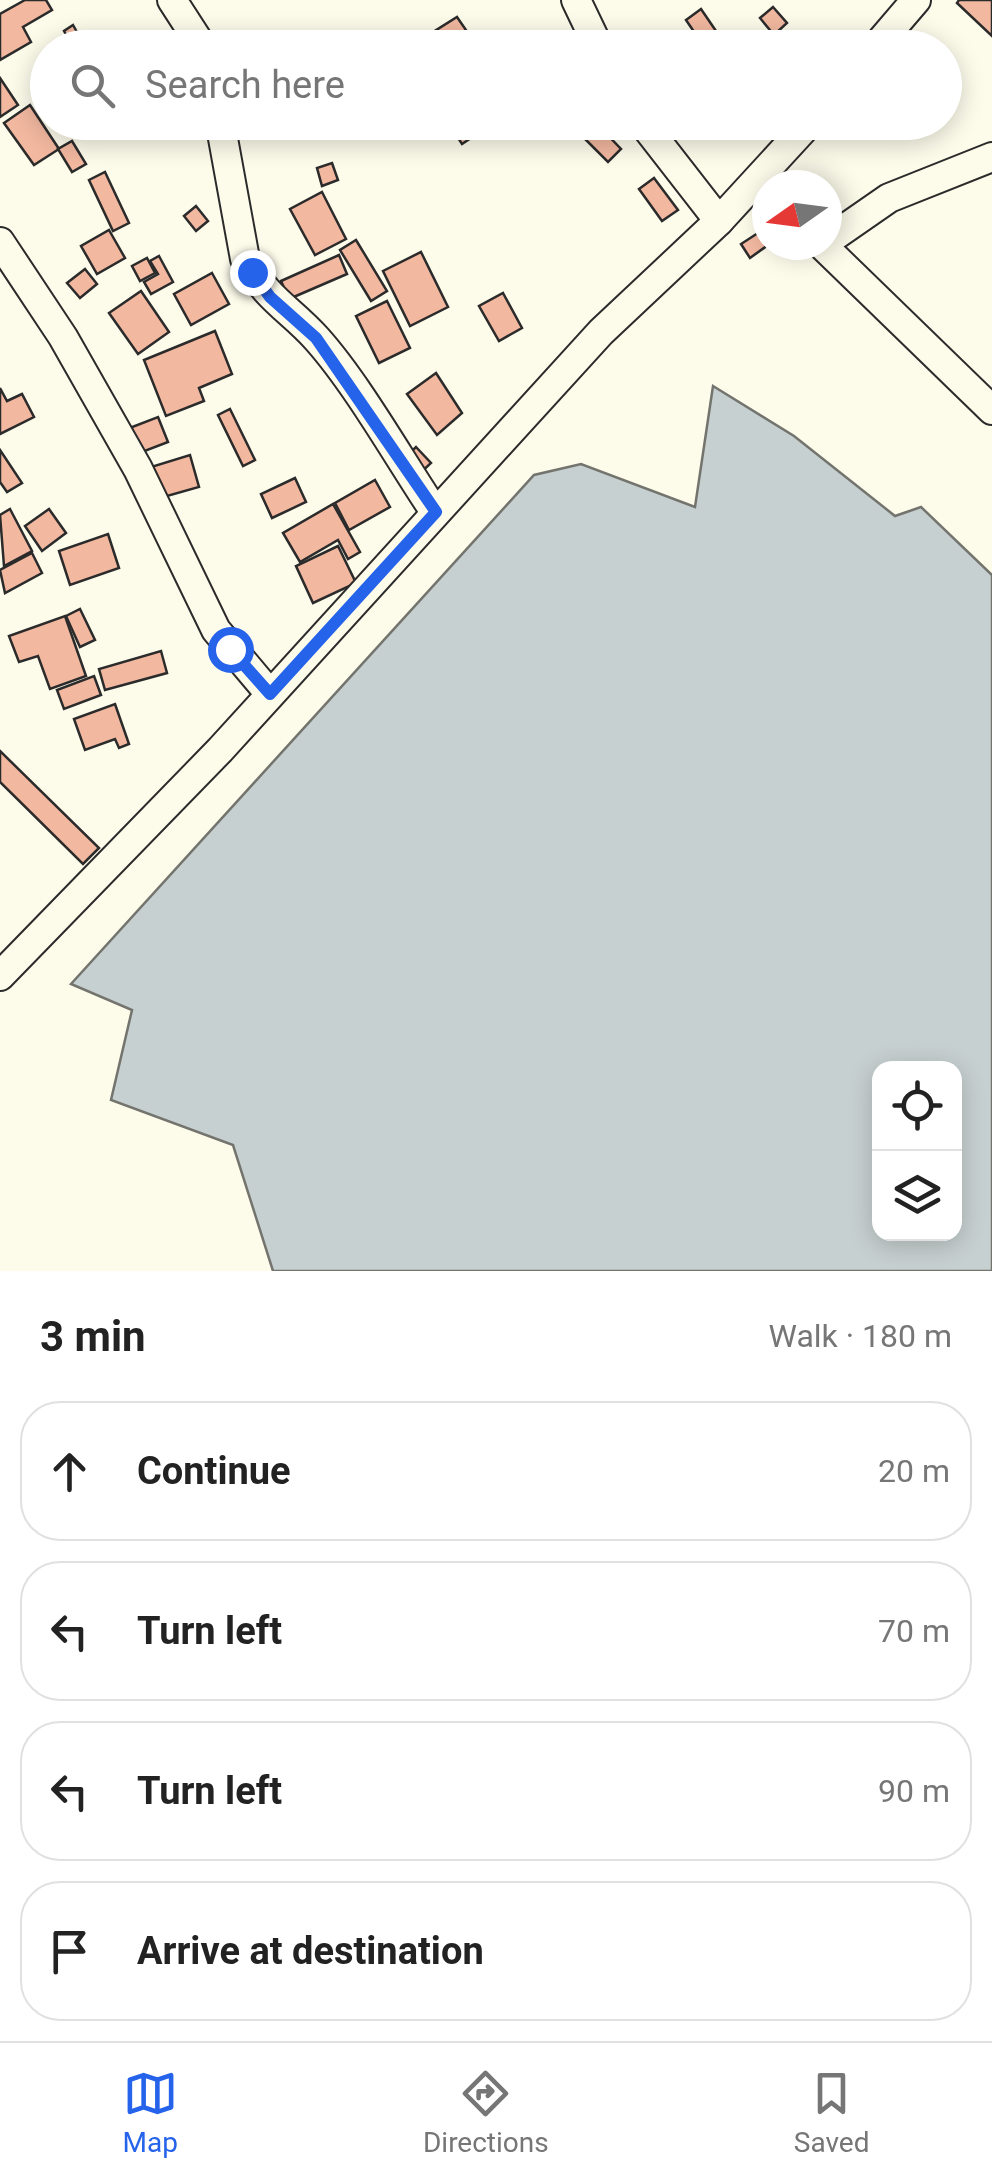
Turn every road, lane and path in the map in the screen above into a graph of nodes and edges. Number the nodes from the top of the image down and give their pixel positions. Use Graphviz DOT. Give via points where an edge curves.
graph roads {
  1 [pos="172,0"];
  2 [pos="576,0"];
  3 [pos="916,0"];
  4 [pos="191,30"];
  5 [pos="590,30"];
  6 [pos="890,30"];
  7 [pos="223,140"];
  8 [pos="656,140"];
  9 [pos="794,140"];
  10 [pos="992,157"];
  11 [pos="720,221"];
  12 [pos="842,231"];
  13 [pos="0,242"];
  14 [pos="841,260"];
  15 [pos="992,410"];
  16 [pos="436,512"];
  17 [pos="270,694"];
  18 [pos="0,976"];
  1 -- 4 [label="street"];
  2 -- 5 [label="street"];
  3 -- 6 [label="street"];
  7 -- 16 [label="street" via="252,272 316,338"];
  8 -- 11 [label="street"];
  9 -- 11 [label="street"];
  10 -- 12 [label="street" via="889,198"];
  11 -- 16 [label="street" via="601,332"];
  13 -- 17 [label="street" via="138,468 216,630"];
  14 -- 15 [label="street"];
  16 -- 17 [label="street"];
  17 -- 18 [label="street"];
}
